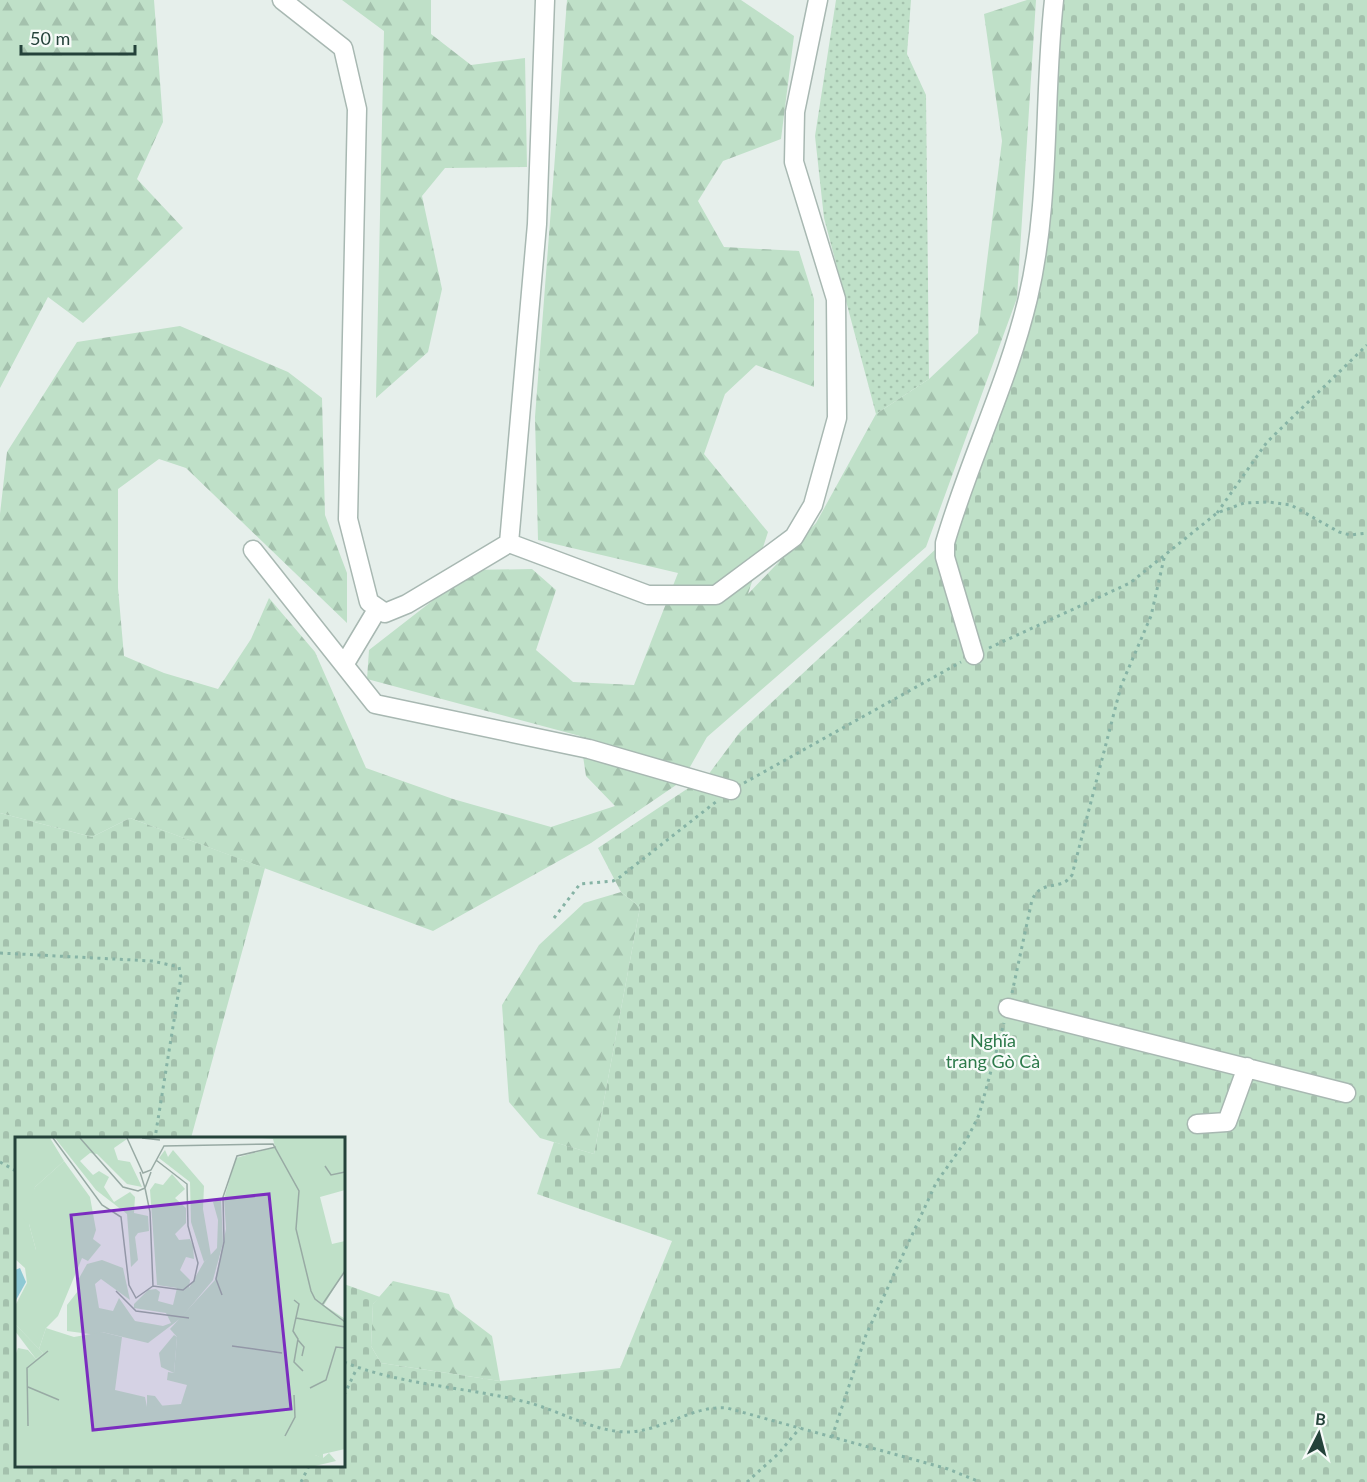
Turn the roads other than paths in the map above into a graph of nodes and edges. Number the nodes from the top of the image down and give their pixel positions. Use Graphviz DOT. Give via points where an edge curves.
graph roads {
  1 [pos="282,0"];
  2 [pos="545,0"];
  3 [pos="818,0"];
  4 [pos="1054,0"];
  5 [pos="509,543"];
  6 [pos="253,550"];
  7 [pos="378,608"];
  8 [pos="974,655"];
  9 [pos="344,665"];
  10 [pos="731,790"];
  11 [pos="1008,1008"];
  12 [pos="1247,1067"];
  13 [pos="1346,1093"];
  14 [pos="1197,1125"];
  1 -- 7 [label="street" via="343,48 357,109 348,519 369,602"];
  2 -- 5 [label="street" via="537,224"];
  3 -- 5 [label="street" via="795,112 794,162 836,299 837,418 813,505 794,537 716,595 648,595"];
  4 -- 8 [label="street" via="1043,217 1028,297 1010,363 945,543 945,557"];
  5 -- 7 [label="street" via="407,604 385,613"];
  6 -- 9 [label="street"];
  7 -- 9 [label="street"];
  9 -- 10 [label="street" via="375,704 589,750"];
  11 -- 12 [label="street"];
  12 -- 13 [label="street"];
  12 -- 14 [label="street" via="1227,1122"];
}
